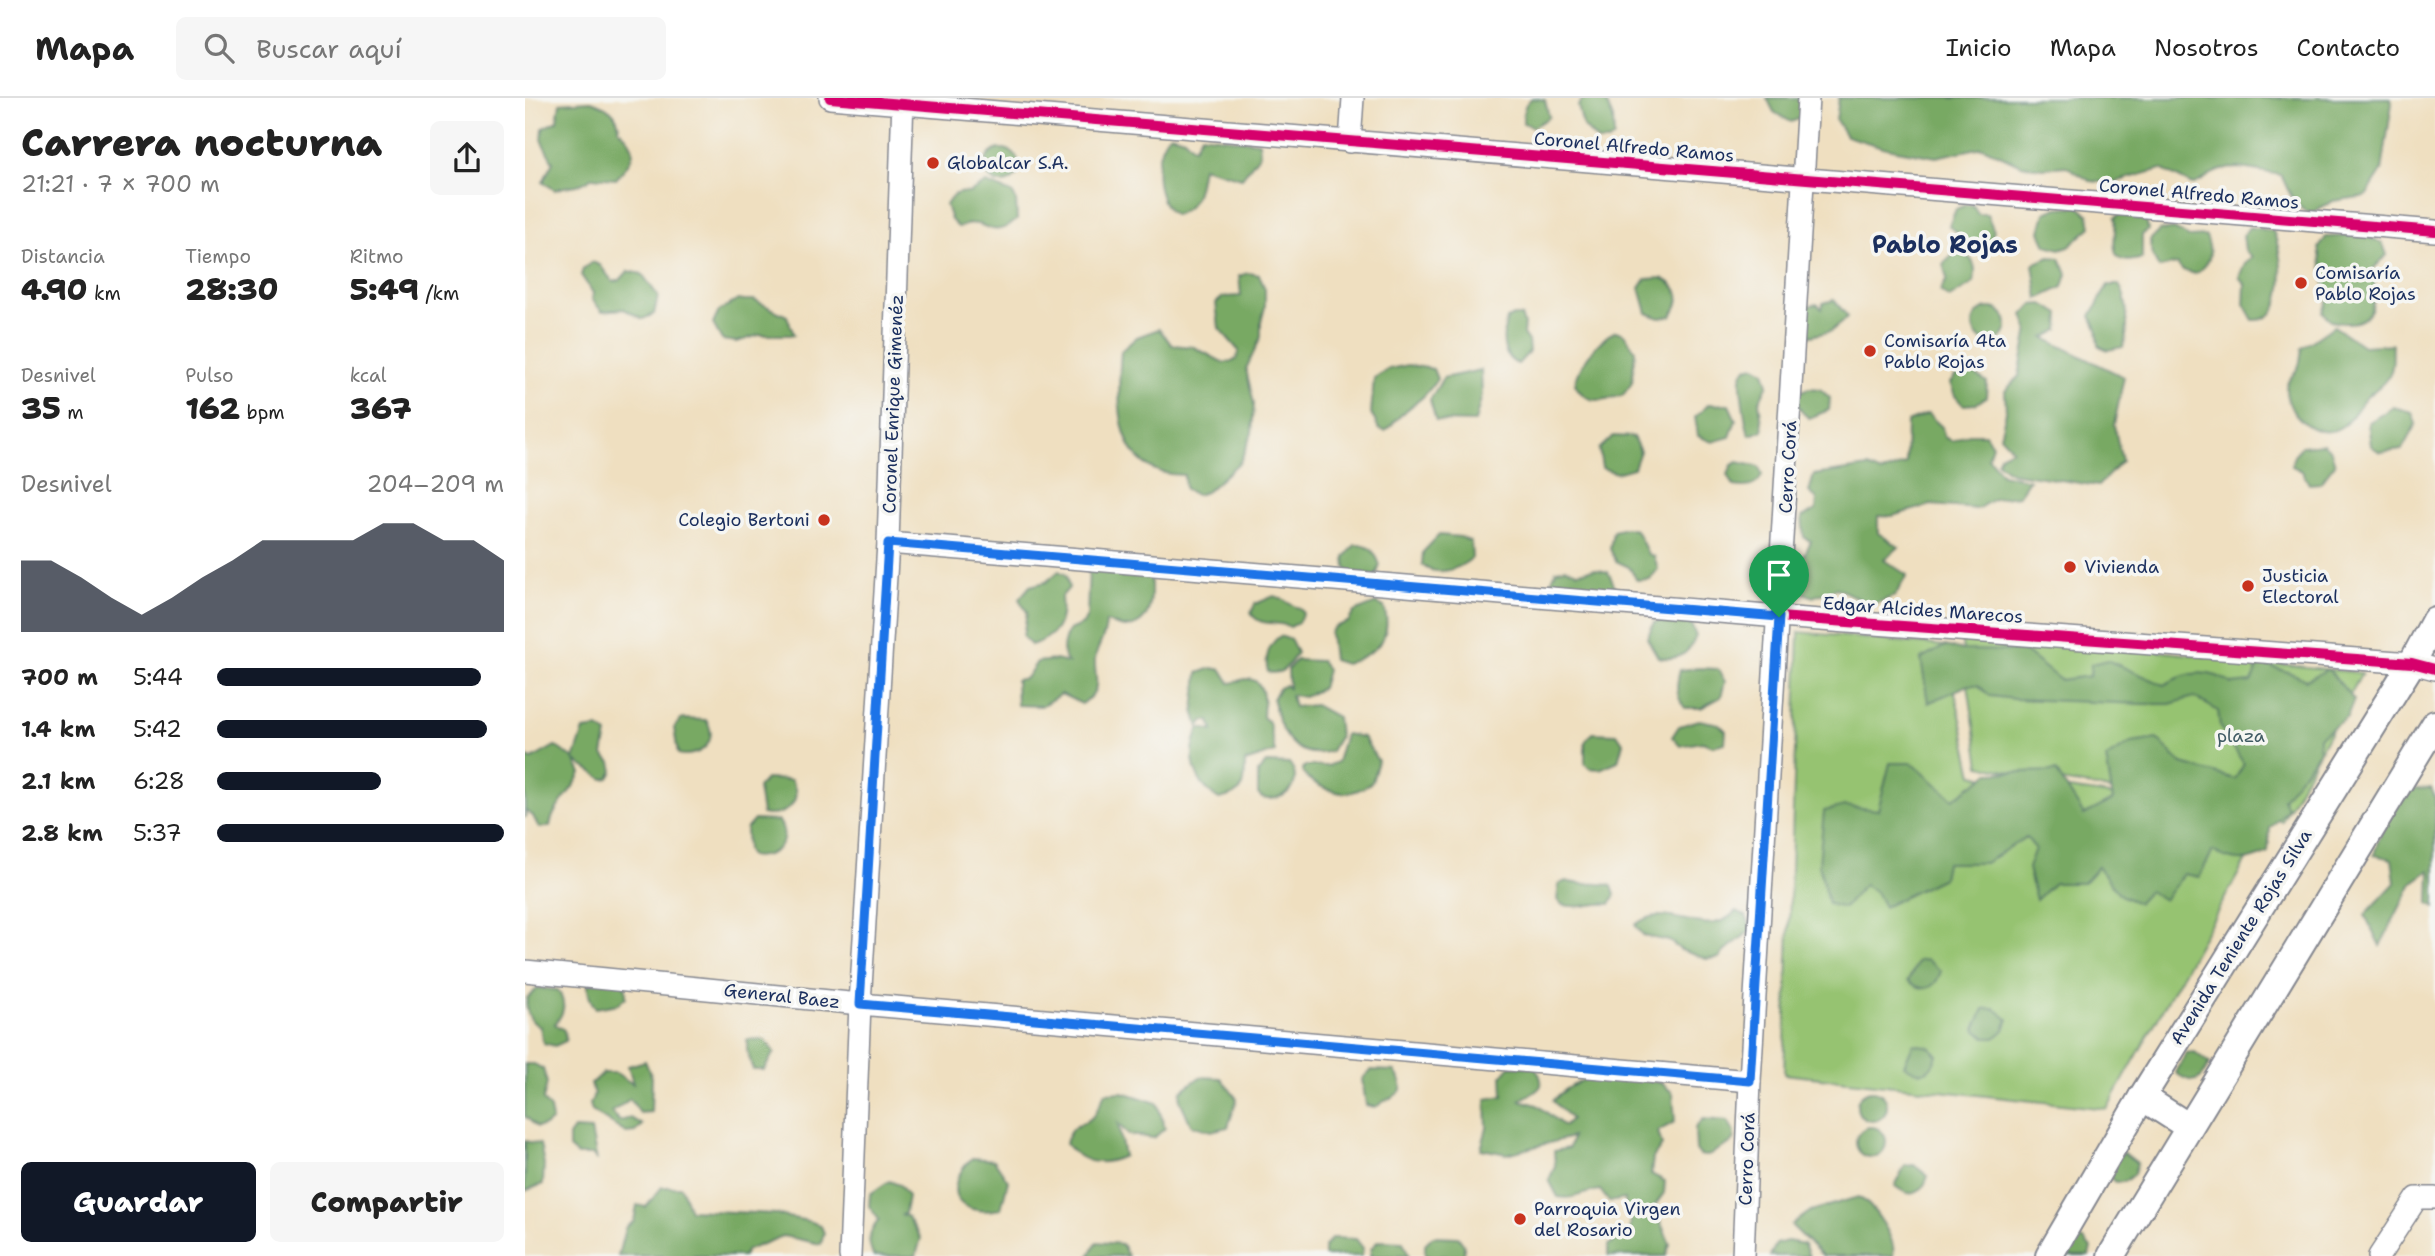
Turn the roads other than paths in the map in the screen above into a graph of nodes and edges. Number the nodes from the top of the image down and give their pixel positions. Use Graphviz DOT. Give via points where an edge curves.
graph roads {
  1 [pos="829,98"];
  2 [pos="1353,98"];
  3 [pos="1808,98"];
  4 [pos="902,101"];
  5 [pos="1350,142"];
  6 [pos="1805,178"];
  7 [pos="2435,231"];
  8 [pos="888,543"];
  9 [pos="1779,617"];
  10 [pos="2435,620"];
  11 [pos="2424,666"];
  12 [pos="2435,724"];
  13 [pos="525,971"];
  14 [pos="860,1004"];
  15 [pos="1750,1081"];
  16 [pos="2142,1097"];
  17 [pos="2189,1127"];
  18 [pos="2435,1198"];
  19 [pos="850,1256"];
  20 [pos="1744,1256"];
  21 [pos="2049,1256"];
  22 [pos="2111,1256"];
  23 [pos="2379,1256"];
  1 -- 4 [label="street, Coronel Alfredo Ramos"];
  2 -- 5 [label="street"];
  3 -- 6 [label="street, Cerro Corá"];
  4 -- 5 [label="street, Coronel Alfredo Ramos"];
  4 -- 8 [label="street, Coronel Enrique Gimenéz"];
  5 -- 6 [label="street, Coronel Alfredo Ramos"];
  6 -- 7 [label="street, Coronel Alfredo Ramos"];
  6 -- 9 [label="street, Cerro Corá"];
  8 -- 9 [label="street, Edgar Alcides Marecos"];
  8 -- 14 [label="street, Coronel Enrique Gimenéz"];
  9 -- 11 [label="street, Edgar Alcides Marecos"];
  9 -- 15 [label="street, Cerro Corá"];
  10 -- 11 [label="street, Avenida Teniente Rojas Silva"];
  11 -- 16 [label="street, Avenida Teniente Rojas Silva"];
  12 -- 17 [label="street"];
  13 -- 14 [label="street, General Baez"];
  14 -- 15 [label="street, General Baez"];
  14 -- 19 [label="street, Coronel Enrique Gimenéz"];
  15 -- 20 [label="street, Cerro Corá"];
  16 -- 17 [label="street"];
  16 -- 21 [label="street, Avenida Teniente Rojas Silva"];
  17 -- 22 [label="street"];
  18 -- 23 [label="street" via="2417,1198"];
}
